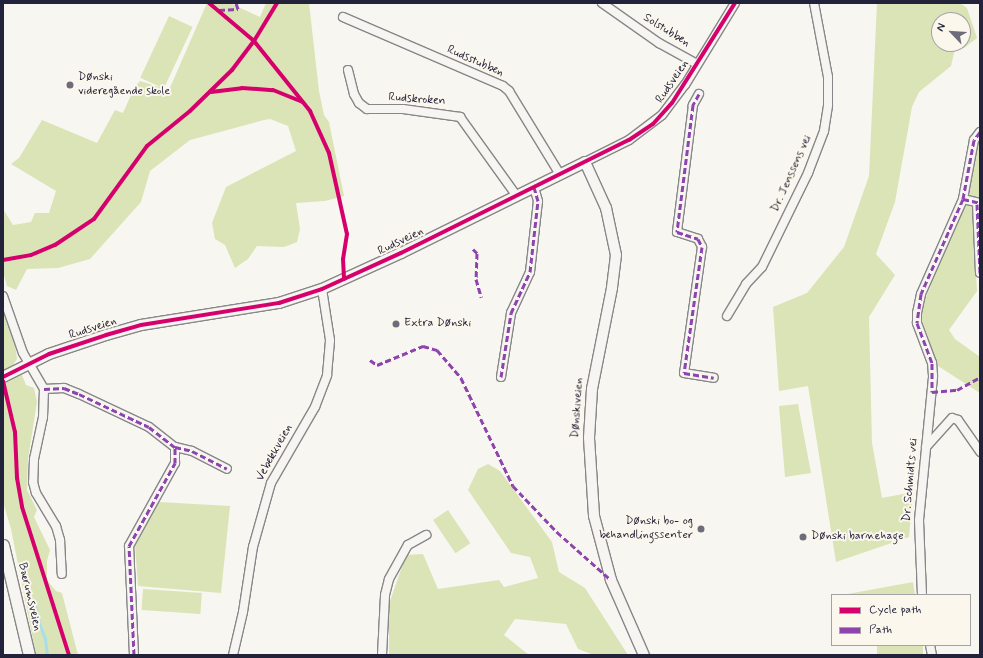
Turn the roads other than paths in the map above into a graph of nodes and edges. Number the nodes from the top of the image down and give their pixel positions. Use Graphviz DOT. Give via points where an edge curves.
graph roads {
  1 [pos="602,3"];
  2 [pos="735,3"];
  3 [pos="814,3"];
  4 [pos="343,17"];
  5 [pos="697,64"];
  6 [pos="348,70"];
  7 [pos="699,94"];
  8 [pos="980,132"];
  9 [pos="585,162"];
  10 [pos="559,174"];
  11 [pos="534,186"];
  12 [pos="516,195"];
  13 [pos="963,199"];
  14 [pos="978,203"];
  15 [pos="980,273"];
  16 [pos="322,289"];
  17 [pos="3,296"];
  18 [pos="727,316"];
  19 [pos="28,364"];
  20 [pos="3,377"];
  21 [pos="501,377"];
  22 [pos="714,378"];
  23 [pos="44,389"];
  24 [pos="175,447"];
  25 [pos="926,447"];
  26 [pos="980,452"];
  27 [pos="227,469"];
  28 [pos="426,535"];
  29 [pos="3,545"];
  30 [pos="62,574"];
  31 [pos="922,594"];
  32 [pos="29,655"];
  33 [pos="134,655"];
  34 [pos="232,655"];
  35 [pos="382,655"];
  36 [pos="644,655"];
  1 -- 5 [label="street, Solstubben" via="660,43"];
  2 -- 5 [label="street, Rudsveien"];
  3 -- 18 [label="street, Dr. Jenssens vei" via="828,77 828,105 824,131 808,173 762,267 746,284"];
  4 -- 10 [label="street, Rudsstubben" via="502,86 508,91"];
  5 -- 9 [label="street, Rudsveien" via="679,94 653,124 629,140"];
  6 -- 12 [label="street, Rudskroken" via="354,94 359,103 368,109 403,109 460,117"];
  7 -- 22 [label="street" via="693,106 677,232 698,239 702,247 684,373"];
  8 -- 13 [label="street, Dr. Schmidts vei" via="974,140"];
  9 -- 10 [label="street, Rudsveien"];
  9 -- 36 [label="street, Dønskiveien" via="606,208 616,255 592,396 589,445 594,516 611,580"];
  10 -- 11 [label="street, Rudsveien"];
  11 -- 12 [label="street, Rudsveien"];
  11 -- 21 [label="street" via="538,201 530,272 511,313"];
  12 -- 16 [label="street, Rudsveien" via="401,253"];
  13 -- 14 [label="street"];
  13 -- 25 [label="street, Dr. Schmidts vei" via="918,306 917,323 932,363 932,392"];
  14 -- 15 [label="street"];
  16 -- 19 [label="street, Rudsveien" via="279,303 134,327 83,342"];
  16 -- 34 [label="street, Vebekkveien" via="330,340 327,375 315,408 271,483 253,548 243,612"];
  17 -- 19 [label="street"];
  19 -- 20 [label="street, Rudsveien"];
  19 -- 23 [label="street"];
  23 -- 24 [label="street" via="64,388 79,394 149,427"];
  23 -- 30 [label="street" via="43,417 34,459 33,482 36,494 56,526 60,540"];
  24 -- 27 [label="street" via="192,451"];
  24 -- 33 [label="street" via="175,463 130,546"];
  25 -- 26 [label="street" via="952,418 958,420"];
  25 -- 31 [label="street, Dr. Schmidts vei" via="919,520"];
  28 -- 35 [label="street" via="408,545 393,568 385,595"];
  29 -- 32 [label="main road, Bærumsveien"];
}
